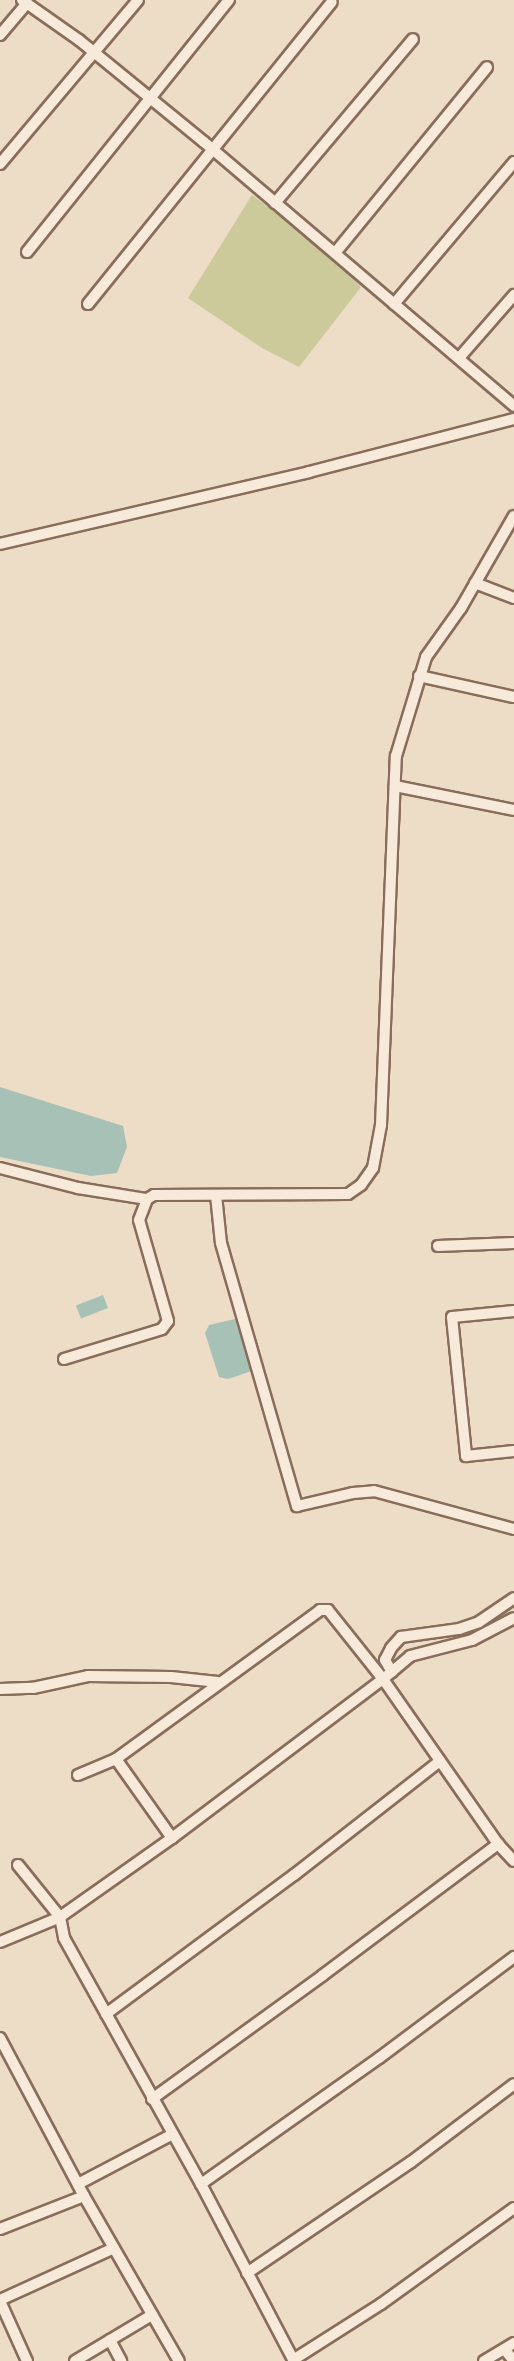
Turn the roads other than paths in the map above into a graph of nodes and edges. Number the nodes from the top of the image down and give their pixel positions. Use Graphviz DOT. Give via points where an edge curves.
graph roads {
  1 [pos="138,0"];
  2 [pos="230,0"];
  3 [pos="25,2"];
  4 [pos="332,2"];
  5 [pos="0,35"];
  6 [pos="413,39"];
  7 [pos="94,52"];
  8 [pos="487,67"];
  9 [pos="150,98"];
  10 [pos="213,150"];
  11 [pos="514,162"];
  12 [pos="0,164"];
  13 [pos="275,203"];
  14 [pos="27,252"];
  15 [pos="335,253"];
  16 [pos="514,295"];
  17 [pos="88,304"];
  18 [pos="394,304"];
  19 [pos="459,358"];
  20 [pos="514,406"];
  21 [pos="514,419"];
  22 [pos="514,516"];
  23 [pos="0,544"];
  24 [pos="475,583"];
  25 [pos="514,598"];
  26 [pos="419,676"];
  27 [pos="514,697"];
  28 [pos="395,786"];
  29 [pos="514,810"];
  30 [pos="0,1168"];
  31 [pos="216,1195"];
  32 [pos="147,1199"];
  33 [pos="514,1243"];
  34 [pos="438,1246"];
  35 [pos="514,1311"];
  36 [pos="64,1359"];
  37 [pos="514,1451"];
  38 [pos="514,1529"];
  39 [pos="514,1598"];
  40 [pos="514,1618"];
  41 [pos="388,1675"];
  42 [pos="218,1682"];
  43 [pos="0,1689"];
  44 [pos="116,1759"];
  45 [pos="440,1761"];
  46 [pos="78,1775"];
  47 [pos="172,1838"];
  48 [pos="498,1844"];
  49 [pos="514,1862"];
  50 [pos="18,1865"];
  51 [pos="60,1917"];
  52 [pos="0,1942"];
  53 [pos="514,1957"];
  54 [pos="106,2014"];
  55 [pos="0,2038"];
  56 [pos="514,2084"];
  57 [pos="152,2098"];
  58 [pos="172,2134"];
  59 [pos="78,2184"];
  60 [pos="201,2184"];
  61 [pos="84,2196"];
  62 [pos="514,2208"];
  63 [pos="0,2229"];
  64 [pos="114,2248"];
  65 [pos="247,2273"];
  66 [pos="0,2301"];
  67 [pos="152,2315"];
  68 [pos="110,2340"];
  69 [pos="510,2347"];
  70 [pos="294,2360"];
  71 [pos="27,2361"];
  72 [pos="75,2361"];
  73 [pos="121,2361"];
  74 [pos="179,2361"];
  75 [pos="484,2361"];
  76 [pos="514,2361"];
  1 -- 7 [label="street"];
  2 -- 9 [label="street"];
  3 -- 5 [label="street"];
  3 -- 7 [label="street"];
  4 -- 10 [label="street"];
  6 -- 13 [label="street"];
  7 -- 9 [label="street"];
  7 -- 12 [label="street"];
  8 -- 15 [label="street"];
  9 -- 10 [label="street"];
  9 -- 14 [label="street"];
  10 -- 13 [label="street"];
  10 -- 17 [label="street"];
  11 -- 18 [label="street"];
  13 -- 15 [label="street"];
  15 -- 18 [label="street"];
  16 -- 19 [label="street"];
  18 -- 19 [label="street"];
  19 -- 20 [label="street"];
  21 -- 23 [label="street" via="309,472"];
  22 -- 24 [label="street"];
  24 -- 25 [label="street"];
  24 -- 26 [label="street" via="426,657"];
  26 -- 27 [label="street"];
  26 -- 28 [label="street" via="396,756"];
  28 -- 29 [label="street"];
  28 -- 31 [label="street" via="381,1125 373,1168 361,1185 348,1194"];
  30 -- 32 [label="street" via="78,1188"];
  31 -- 32 [label="street" via="154,1195"];
  31 -- 38 [label="street" via="221,1243 297,1506 374,1491"];
  32 -- 36 [label="street" via="139,1220 168,1321 162,1329"];
  33 -- 34 [label="street"];
  35 -- 37 [label="street" via="452,1317 466,1456"];
  39 -- 41 [label="street" via="479,1622 459,1629 401,1637 385,1660"];
  40 -- 41 [label="street" via="472,1640 410,1656"];
  41 -- 42 [label="street" via="328,1610 320,1610"];
  41 -- 45 [label="street"];
  41 -- 47 [label="street"];
  42 -- 43 [label="street" via="88,1676 33,1688"];
  42 -- 44 [label="street"];
  44 -- 46 [label="street"];
  44 -- 47 [label="street"];
  45 -- 48 [label="street"];
  45 -- 54 [label="street"];
  47 -- 51 [label="street"];
  48 -- 49 [label="street"];
  48 -- 57 [label="street"];
  50 -- 51 [label="street"];
  51 -- 52 [label="street"];
  51 -- 54 [label="street" via="64,1938"];
  53 -- 60 [label="street"];
  54 -- 57 [label="street"];
  55 -- 59 [label="street"];
  56 -- 65 [label="street" via="411,2162"];
  57 -- 58 [label="street"];
  58 -- 59 [label="street"];
  58 -- 60 [label="street"];
  59 -- 61 [label="street"];
  60 -- 65 [label="street"];
  61 -- 63 [label="street"];
  61 -- 64 [label="street"];
  62 -- 70 [label="street" via="381,2304"];
  64 -- 66 [label="street"];
  64 -- 67 [label="street"];
  65 -- 70 [label="street"];
  66 -- 71 [label="street"];
  67 -- 68 [label="street"];
  67 -- 74 [label="street"];
  68 -- 72 [label="street"];
  68 -- 73 [label="street"];
  69 -- 75 [label="street"];
  69 -- 76 [label="street"];
}
